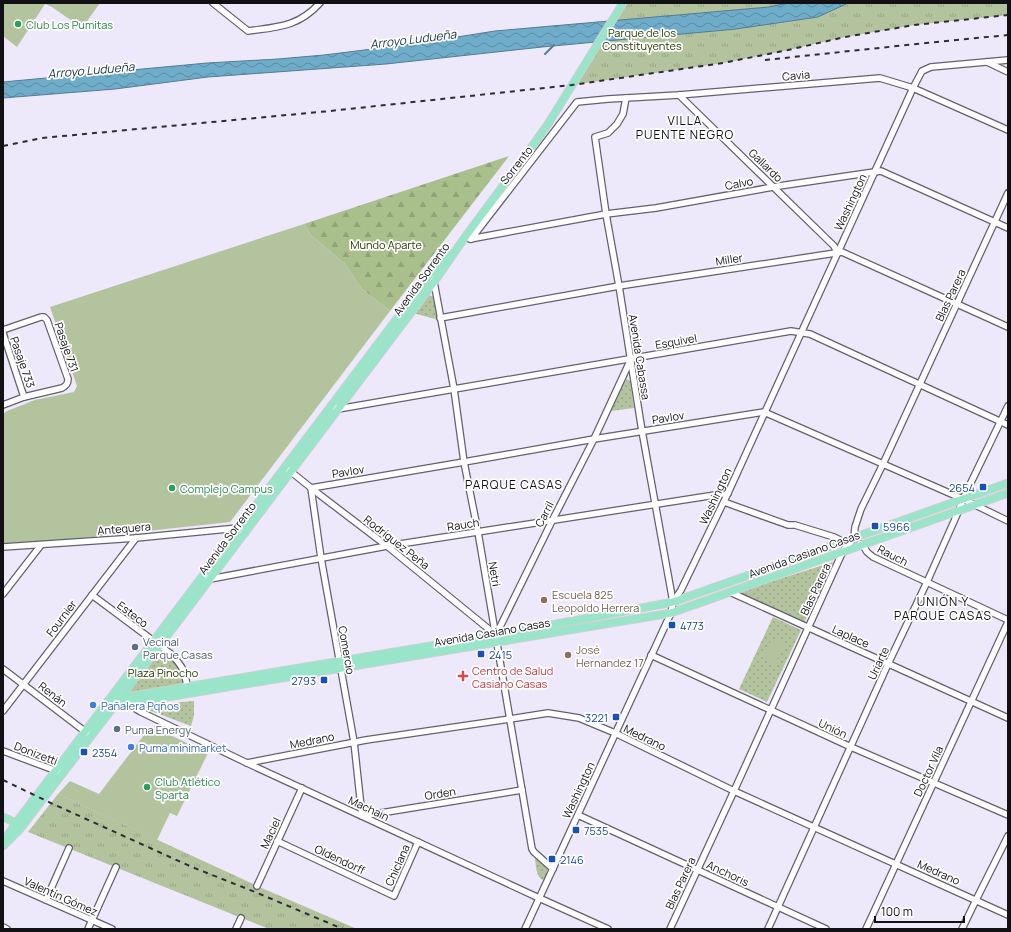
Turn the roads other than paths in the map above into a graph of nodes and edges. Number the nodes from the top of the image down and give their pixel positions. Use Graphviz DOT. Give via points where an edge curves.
graph roads {
  1 [pos="213,3"];
  2 [pos="320,3"];
  3 [pos="623,3"];
  4 [pos="1008,60"];
  5 [pos="986,62"];
  6 [pos="1008,72"];
  7 [pos="912,88"];
  8 [pos="679,95"];
  9 [pos="626,98"];
  10 [pos="577,102"];
  11 [pos="1008,130"];
  12 [pos="874,172"];
  13 [pos="774,187"];
  14 [pos="1008,193"];
  15 [pos="606,214"];
  16 [pos="994,222"];
  17 [pos="1008,228"];
  18 [pos="471,238"];
  19 [pos="463,240"];
  20 [pos="837,252"];
  21 [pos="430,275"];
  22 [pos="434,282"];
  23 [pos="619,286"];
  24 [pos="957,303"];
  25 [pos="440,318"];
  26 [pos="1008,327"];
  27 [pos="3,332"];
  28 [pos="801,333"];
  29 [pos="631,359"];
  30 [pos="920,385"];
  31 [pos="454,389"];
  32 [pos="24,397"];
  33 [pos="3,405"];
  34 [pos="332,405"];
  35 [pos="1008,406"];
  36 [pos="338,409"];
  37 [pos="764,412"];
  38 [pos="1001,422"];
  39 [pos="1008,425"];
  40 [pos="642,431"];
  41 [pos="594,439"];
  42 [pos="464,462"];
  43 [pos="883,464"];
  44 [pos="285,466"];
  45 [pos="291,472"];
  46 [pos="1008,483"];
  47 [pos="311,488"];
  48 [pos="728,493"];
  49 [pos="1008,493"];
  50 [pos="963,499"];
  51 [pos="724,502"];
  52 [pos="655,505"];
  53 [pos="974,505"];
  54 [pos="959,510"];
  55 [pos="552,521"];
  56 [pos="1008,521"];
  57 [pos="238,528"];
  58 [pos="478,532"];
  59 [pos="245,533"];
  60 [pos="136,538"];
  61 [pos="849,541"];
  62 [pos="862,544"];
  63 [pos="41,545"];
  64 [pos="387,546"];
  65 [pos="3,548"];
  66 [pos="843,551"];
  67 [pos="321,558"];
  68 [pos="203,575"];
  69 [pos="210,579"];
  70 [pos="927,582"];
  71 [pos="730,592"];
  72 [pos="3,594"];
  73 [pos="92,595"];
  74 [pos="673,602"];
  75 [pos="671,613"];
  76 [pos="1008,621"];
  77 [pos="808,628"];
  78 [pos="496,639"];
  79 [pos="156,644"];
  80 [pos="651,655"];
  81 [pos="888,664"];
  82 [pos="340,665"];
  83 [pos="3,669"];
  84 [pos="24,684"];
  85 [pos="187,686"];
  86 [pos="117,696"];
  87 [pos="131,699"];
  88 [pos="971,701"];
  89 [pos="111,704"];
  90 [pos="771,710"];
  91 [pos="3,711"];
  92 [pos="510,718"];
  93 [pos="1008,718"];
  94 [pos="615,733"];
  95 [pos="88,734"];
  96 [pos="354,742"];
  97 [pos="850,747"];
  98 [pos="3,751"];
  99 [pos="246,763"];
  100 [pos="59,772"];
  101 [pos="934,783"];
  102 [pos="302,788"];
  103 [pos="522,790"];
  104 [pos="734,791"];
  105 [pos="578,815"];
  106 [pos="362,816"];
  107 [pos="1008,816"];
  108 [pos="3,817"];
  109 [pos="18,826"];
  110 [pos="814,827"];
  111 [pos="1008,836"];
  112 [pos="277,841"];
  113 [pos="418,842"];
  114 [pos="3,843"];
  115 [pos="3,846"];
  116 [pos="69,848"];
  117 [pos="896,864"];
  118 [pos="116,867"];
  119 [pos="553,869"];
  120 [pos="698,870"];
  121 [pos="3,881"];
  122 [pos="257,886"];
  123 [pos="394,896"];
  124 [pos="539,898"];
  125 [pos="46,900"];
  126 [pos="976,900"];
  127 [pos="778,907"];
  128 [pos="1008,915"];
  129 [pos="241,918"];
  130 [pos="92,920"];
  131 [pos="3,927"];
  132 [pos="7,929"];
  133 [pos="88,929"];
  134 [pos="112,929"];
  135 [pos="236,929"];
  136 [pos="525,929"];
  137 [pos="608,929"];
  138 [pos="670,929"];
  139 [pos="768,929"];
  140 [pos="826,929"];
  141 [pos="866,929"];
  142 [pos="962,929"];
  1 -- 2 [label="street" via="248,31 295,22 305,17"];
  3 -- 19 [label="main road, Avenida Sorrento" via="548,124"];
  4 -- 5 [label="street"];
  5 -- 6 [label="street"];
  5 -- 7 [label="street, Washington" via="931,67 922,71"];
  7 -- 8 [label="street, Cavia" via="880,78"];
  7 -- 11 [label="street, Cavia"];
  7 -- 12 [label="street, Washington"];
  8 -- 9 [label="street, Cavia"];
  8 -- 13 [label="street, Gallardo"];
  9 -- 10 [label="street, Cavia"];
  9 -- 15 [label="street, Avenida Cabassa" via="618,124 608,133 595,137"];
  10 -- 18 [label="street, Sorrento"];
  12 -- 13 [label="street, Calvo"];
  12 -- 16 [label="street, Calvo" via="881,171"];
  12 -- 20 [label="street, Washington"];
  13 -- 15 [label="street, Calvo"];
  13 -- 20 [label="street, Gallardo" via="834,246"];
  14 -- 16 [label="street, Blas Parera"];
  15 -- 18 [label="street, Calvo"];
  15 -- 23 [label="street, Avenida Cabassa"];
  16 -- 17 [label="street, Calvo"];
  16 -- 24 [label="street, Blas Parera"];
  18 -- 19 [label="street, Calvo"];
  19 -- 21 [label="main road, Avenida Sorrento"];
  19 -- 22 [label="main road, Avenida Sorrento"];
  20 -- 23 [label="street, Miller"];
  20 -- 24 [label="street, Miller"];
  20 -- 28 [label="street, Washington"];
  21 -- 22 [label="street, Netri"];
  21 -- 34 [label="main road, Avenida Sorrento"];
  22 -- 25 [label="street, Netri"];
  22 -- 36 [label="main road, Avenida Sorrento"];
  23 -- 25 [label="street, Miller"];
  23 -- 29 [label="street, Avenida Cabassa"];
  24 -- 26 [label="street, Miller"];
  24 -- 30 [label="street, Blas Parera"];
  25 -- 31 [label="street, Netri"];
  27 -- 32 [label="street, Pasaje 733"];
  27 -- 32 [label="street, Pasaje 731" via="44,317 68,379 67,385 62,388"];
  28 -- 29 [label="street, Esquivel" via="791,331"];
  28 -- 30 [label="street, Esquivel" via="810,334"];
  28 -- 37 [label="street, Washington"];
  29 -- 31 [label="street, Esquivel"];
  29 -- 40 [label="street, Avenida Cabassa"];
  29 -- 41 [label="street, Carril"];
  30 -- 38 [label="street, Esquivel"];
  30 -- 43 [label="street, Blas Parera"];
  31 -- 36 [label="street, Esquivel"];
  31 -- 42 [label="street, Netri"];
  32 -- 33 [label="street"];
  34 -- 36 [label="street"];
  34 -- 44 [label="main road, Avenida Sorrento"];
  35 -- 38 [label="street, Uriarte"];
  36 -- 45 [label="main road, Avenida Sorrento"];
  37 -- 40 [label="street, Pavlov"];
  37 -- 43 [label="street"];
  37 -- 48 [label="street, Washington"];
  38 -- 39 [label="street, Esquivel"];
  38 -- 50 [label="street, Uriarte"];
  40 -- 41 [label="street, Pavlov"];
  40 -- 52 [label="street, Avenida Cabassa"];
  41 -- 42 [label="street, Pavlov"];
  41 -- 55 [label="street, Carril"];
  42 -- 47 [label="street, Pavlov"];
  42 -- 58 [label="street, Netri"];
  43 -- 50 [label="street"];
  43 -- 61 [label="street, Blas Parera"];
  44 -- 45 [label="street, Rodríguez Peña"];
  44 -- 57 [label="main road, Avenida Sorrento"];
  45 -- 47 [label="street, Rodríguez Peña"];
  45 -- 59 [label="main road, Avenida Sorrento"];
  46 -- 50 [label="main road, Avenida Casiano Casas"];
  47 -- 64 [label="street, Rodríguez Peña"];
  47 -- 67 [label="street, Comercio"];
  48 -- 51 [label="street, Washington"];
  48 -- 52 [label="street, Rauch"];
  49 -- 53 [label="main road, Avenida Casiano Casas"];
  50 -- 53 [label="street"];
  50 -- 54 [label="street, Uriarte"];
  50 -- 61 [label="main road, Avenida Casiano Casas"];
  51 -- 61 [label="street, Rauch" via="788,526 795,525"];
  51 -- 74 [label="street, Washington"];
  52 -- 55 [label="street, Rauch"];
  52 -- 74 [label="street, Avenida Cabassa"];
  53 -- 54 [label="main road, Avenida Casiano Casas"];
  53 -- 56 [label="street"];
  54 -- 62 [label="main road, Avenida Casiano Casas"];
  54 -- 70 [label="street, Uriarte"];
  55 -- 58 [label="street, Rauch"];
  55 -- 78 [label="street, Carril"];
  57 -- 59 [label="street"];
  57 -- 60 [label="street, Antequera"];
  57 -- 68 [label="main road, Avenida Sorrento"];
  58 -- 64 [label="street, Rauch"];
  58 -- 78 [label="street, Netri"];
  59 -- 69 [label="main road, Avenida Sorrento"];
  60 -- 63 [label="street, Antequera"];
  60 -- 73 [label="street, Fournier"];
  61 -- 62 [label="street, Rauch"];
  61 -- 66 [label="street, Blas Parera"];
  61 -- 74 [label="main road, Avenida Casiano Casas"];
  62 -- 66 [label="main road, Avenida Casiano Casas"];
  62 -- 70 [label="street, Rauch" via="873,557"];
  63 -- 65 [label="street, Antequera"];
  63 -- 72 [label="street"];
  64 -- 67 [label="street, Rauch"];
  64 -- 78 [label="street, Rodríguez Peña"];
  66 -- 71 [label="main road, Avenida Casiano Casas"];
  66 -- 77 [label="street, Blas Parera"];
  67 -- 69 [label="street, Rauch"];
  67 -- 82 [label="street, Comercio"];
  68 -- 69 [label="street"];
  68 -- 79 [label="main road, Avenida Sorrento"];
  69 -- 79 [label="main road, Avenida Sorrento"];
  70 -- 76 [label="street, Rauch"];
  70 -- 81 [label="street, Uriarte"];
  71 -- 75 [label="main road, Avenida Casiano Casas"];
  71 -- 77 [label="street, Laplace"];
  73 -- 79 [label="street, Esteco"];
  73 -- 84 [label="street, Fournier"];
  74 -- 75 [label="street, Washington"];
  74 -- 78 [label="main road, Avenida Casiano Casas"];
  75 -- 78 [label="main road, Avenida Casiano Casas"];
  75 -- 80 [label="street, Washington"];
  76 -- 88 [label="street, Doctor Vila"];
  77 -- 81 [label="street, Laplace"];
  77 -- 90 [label="street, Blas Parera"];
  78 -- 82 [label="main road, Avenida Casiano Casas"];
  78 -- 92 [label="street, Netri"];
  79 -- 85 [label="street, Esteco" via="171,654 181,666 186,675"];
  79 -- 86 [label="main road, Avenida Sorrento"];
  80 -- 90 [label="street, Unión"];
  80 -- 94 [label="street, Washington"];
  81 -- 88 [label="street, Laplace"];
  81 -- 97 [label="street, Uriarte"];
  82 -- 85 [label="main road, Avenida Casiano Casas"];
  82 -- 87 [label="main road, Avenida Casiano Casas"];
  82 -- 96 [label="street, Comercio"];
  83 -- 84 [label="street, Renán"];
  84 -- 91 [label="street, Fournier"];
  84 -- 95 [label="street, Renán"];
  85 -- 87 [label="main road, Avenida Casiano Casas"];
  86 -- 87 [label="main road, Avenida Casiano Casas"];
  86 -- 89 [label="main road, Avenida Sorrento"];
  87 -- 89 [label="main road, Avenida Casiano Casas"];
  87 -- 99 [label="street, Machain" via="136,709 141,712"];
  88 -- 93 [label="street, Laplace"];
  88 -- 101 [label="street, Doctor Vila"];
  89 -- 95 [label="main road, Avenida Sorrento"];
  90 -- 97 [label="street, Unión"];
  90 -- 104 [label="street, Blas Parera"];
  92 -- 94 [label="street, Medrano" via="548,714 579,718"];
  92 -- 96 [label="street, Medrano"];
  92 -- 103 [label="street, Netri"];
  94 -- 104 [label="street, Medrano"];
  94 -- 105 [label="street, Washington"];
  95 -- 100 [label="main road, Avenida Sorrento"];
  96 -- 99 [label="street, Medrano"];
  96 -- 106 [label="street, Comercio"];
  97 -- 101 [label="street, Unión"];
  97 -- 110 [label="street, Uriarte"];
  98 -- 100 [label="street, Donizetti"];
  99 -- 102 [label="street, Machain"];
  100 -- 109 [label="main road, Avenida Sorrento"];
  101 -- 107 [label="street, Unión"];
  101 -- 117 [label="street, Doctor Vila"];
  102 -- 106 [label="street, Machain"];
  102 -- 112 [label="street, Maciel"];
  103 -- 106 [label="street, Orden"];
  103 -- 119 [label="street, Netri" via="532,849"];
  104 -- 110 [label="street, Medrano"];
  104 -- 120 [label="street, Blas Parera"];
  105 -- 119 [label="street, Washington"];
  105 -- 120 [label="street, Anchoris"];
  106 -- 113 [label="street, Machain"];
  108 -- 109 [label="main road"];
  109 -- 114 [label="main road, Avenida Sorrento"];
  109 -- 115 [label="main road, Avenida Sorrento"];
  110 -- 117 [label="street, Medrano"];
  110 -- 127 [label="street, Uriarte"];
  111 -- 126 [label="street"];
  112 -- 122 [label="street, Maciel"];
  112 -- 123 [label="street, Oldendorff"];
  113 -- 123 [label="street, Chiclana"];
  113 -- 124 [label="street, Machain"];
  116 -- 125 [label="street"];
  117 -- 126 [label="street, Medrano"];
  117 -- 141 [label="street, Doctor Vila"];
  118 -- 130 [label="street"];
  119 -- 124 [label="street, Washington"];
  120 -- 127 [label="street, Anchoris"];
  120 -- 138 [label="street, Blas Parera"];
  121 -- 125 [label="street, Valentín Gómez"];
  124 -- 136 [label="street, Washington"];
  124 -- 137 [label="street, Machain"];
  125 -- 130 [label="street, Valentín Gómez"];
  126 -- 128 [label="street, Medrano"];
  126 -- 142 [label="street"];
  127 -- 139 [label="street, Uriarte"];
  127 -- 140 [label="street, Anchoris"];
  129 -- 135 [label="street"];
  130 -- 133 [label="street"];
  130 -- 134 [label="street, Valentín Gómez"];
  131 -- 132 [label="street"];
}
